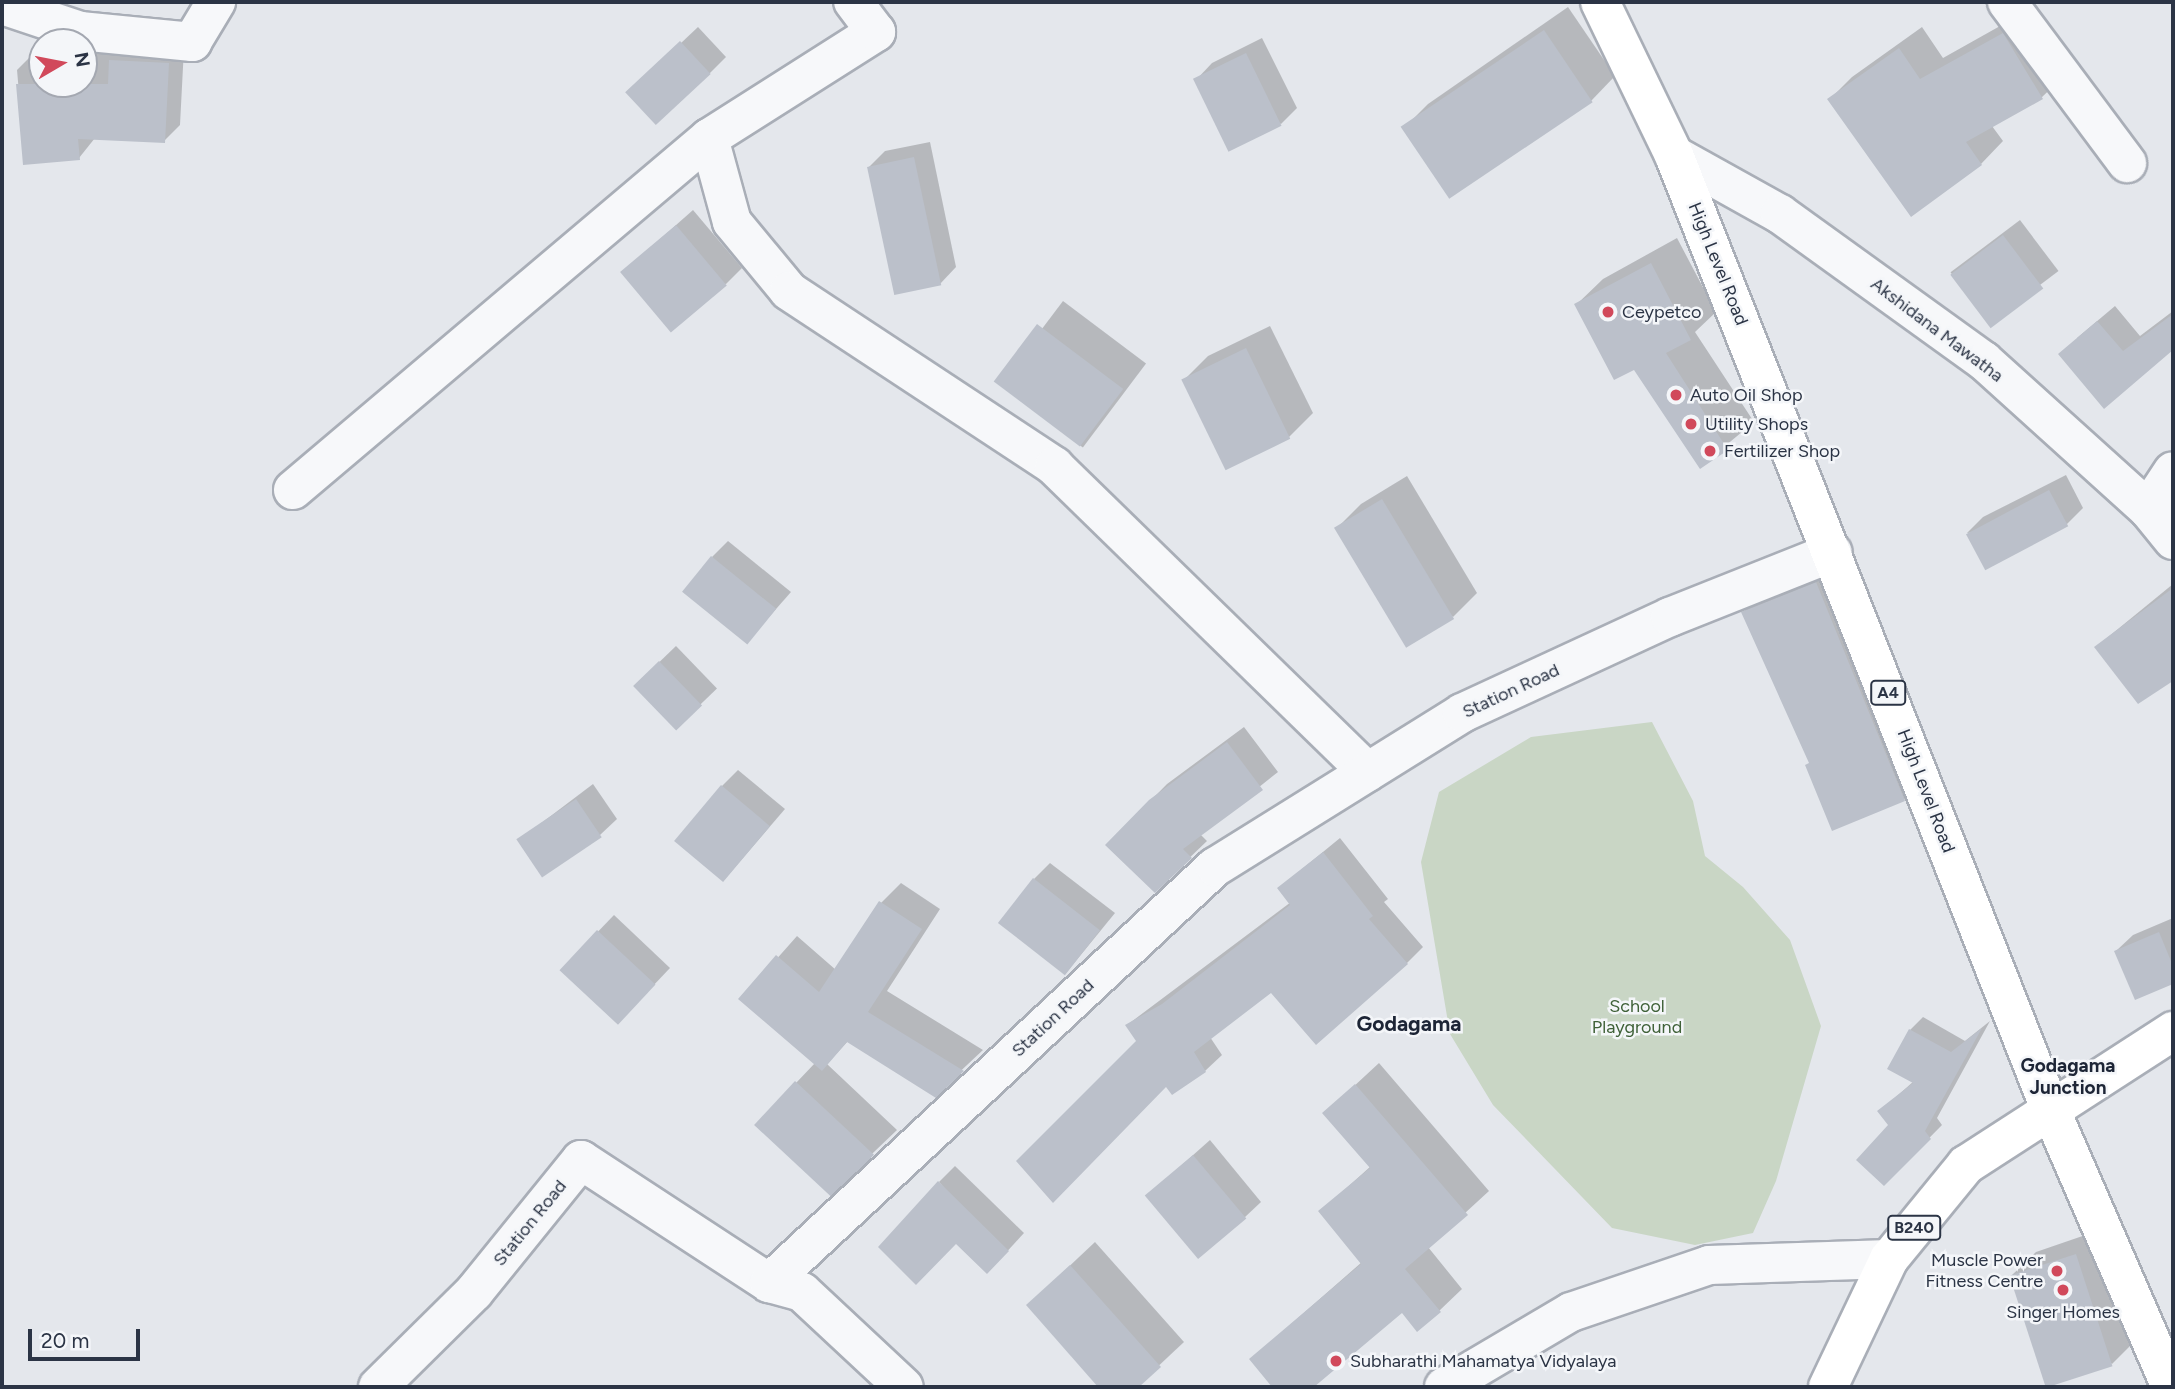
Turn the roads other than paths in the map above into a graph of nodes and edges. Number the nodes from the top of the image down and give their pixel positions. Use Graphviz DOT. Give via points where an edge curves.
graph roads {
  1 [pos="216,2"];
  2 [pos="853,2"];
  3 [pos="1600,2"];
  4 [pos="2007,2"];
  5 [pos="2,5"];
  6 [pos="709,138"];
  7 [pos="1674,155"];
  8 [pos="2127,163"];
  9 [pos="2173,471"];
  10 [pos="293,490"];
  11 [pos="2148,509"];
  12 [pos="2173,540"];
  13 [pos="1833,552"];
  14 [pos="1368,772"];
  15 [pos="2173,1031"];
  16 [pos="2051,1111"];
  17 [pos="1889,1259"];
  18 [pos="769,1283"];
  19 [pos="378,1387"];
  20 [pos="904,1387"];
  21 [pos="1444,1387"];
  22 [pos="1828,1387"];
  23 [pos="2171,1387"];
  1 -- 5 [label="street" via="192,42 80,31"];
  2 -- 6 [label="street" via="876,32"];
  3 -- 7 [label="main road, High Level Road / A4"];
  4 -- 8 [label="street"];
  6 -- 10 [label="street"];
  6 -- 14 [label="street" via="732,222 789,290 1054,466"];
  7 -- 11 [label="street, Akshidana Mawatha" via="1780,214 1984,361"];
  7 -- 13 [label="main road, High Level Road / A4"];
  9 -- 11 [label="street"];
  11 -- 12 [label="street, Akshidana Mawatha"];
  13 -- 14 [label="street, Station Road" via="1670,617 1462,713"];
  13 -- 16 [label="main road, High Level Road / A4"];
  14 -- 18 [label="street, Station Road" via="1215,867"];
  15 -- 16 [label="main road, B240"];
  16 -- 17 [label="main road, B240" via="1966,1165"];
  16 -- 23 [label="main road, High Level Road / A4"];
  17 -- 21 [label="street" via="1709,1265 1571,1312"];
  17 -- 22 [label="main road, B240"];
  18 -- 19 [label="street, Station Road" via="581,1160 474,1292"];
  18 -- 20 [label="street" via="802,1292"];
}
